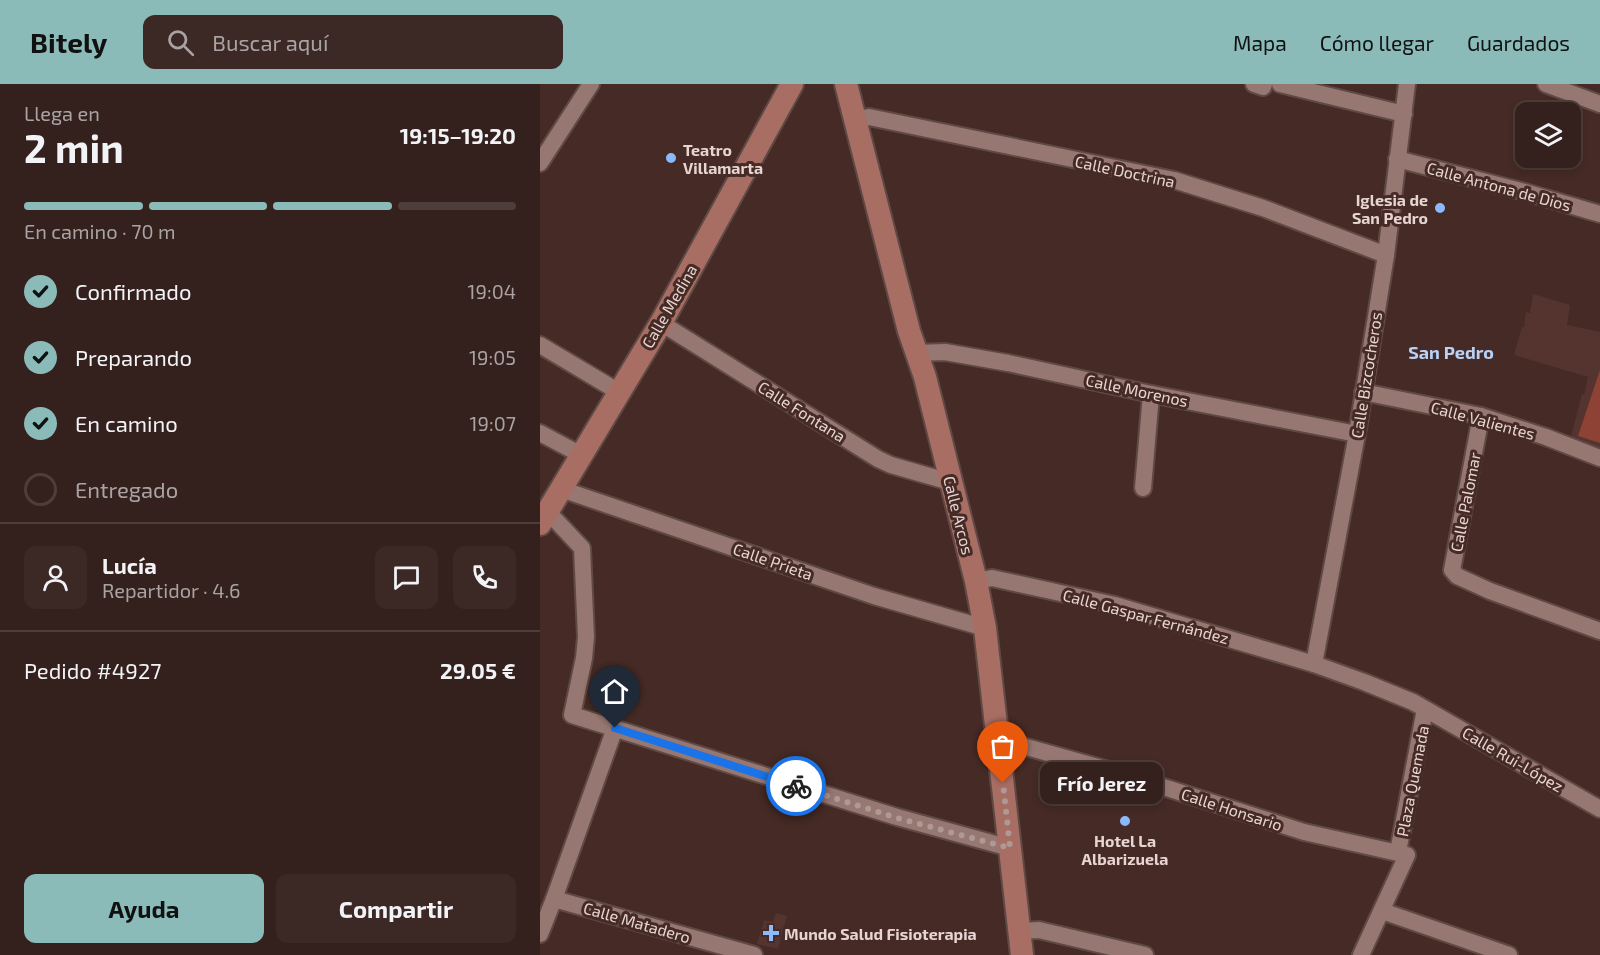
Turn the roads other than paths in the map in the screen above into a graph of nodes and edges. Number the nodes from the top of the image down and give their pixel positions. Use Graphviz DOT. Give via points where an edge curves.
graph roads {
  1 [pos="591,84"];
  2 [pos="792,84"];
  3 [pos="846,84"];
  4 [pos="1407,84"];
  5 [pos="1546,84"];
  6 [pos="1265,85"];
  7 [pos="1600,104"];
  8 [pos="1404,114"];
  9 [pos="856,120"];
  10 [pos="1397,159"];
  11 [pos="540,163"];
  12 [pos="1600,214"];
  13 [pos="1386,255"];
  14 [pos="661,323"];
  15 [pos="540,345"];
  16 [pos="917,353"];
  17 [pos="619,392"];
  18 [pos="1363,392"];
  19 [pos="1151,394"];
  20 [pos="1481,416"];
  21 [pos="540,433"];
  22 [pos="1357,434"];
  23 [pos="572,450"];
  24 [pos="1600,458"];
  25 [pos="950,482"];
  26 [pos="1143,488"];
  27 [pos="561,489"];
  28 [pos="544,518"];
  29 [pos="976,581"];
  30 [pos="985,628"];
  31 [pos="1600,631"];
  32 [pos="1314,664"];
  33 [pos="1425,709"];
  34 [pos="615,728"];
  35 [pos="998,739"];
  36 [pos="1600,809"];
  37 [pos="1010,848"];
  38 [pos="1398,852"];
  39 [pos="555,899"];
  40 [pos="1382,911"];
  41 [pos="1019,931"];
  42 [pos="540,934"];
  43 [pos="754,955"];
  44 [pos="1022,955"];
  45 [pos="1145,955"];
  46 [pos="1361,955"];
  47 [pos="1509,955"];
  1 -- 11 [label="street"];
  2 -- 14 [label="street, Calle Medina"];
  3 -- 9 [label="street, Calle Arcos"];
  4 -- 8 [label="street, Calle Bizcocheros"];
  5 -- 7 [label="street"];
  6 -- 8 [label="street"];
  8 -- 10 [label="street, Calle Bizcocheros"];
  9 -- 13 [label="street, Calle Doctrina" via="869,117 1174,180 1263,208"];
  9 -- 16 [label="street, Calle Arcos"];
  10 -- 12 [label="street, Calle Antona de Dios"];
  10 -- 13 [label="street, Calle Bizcocheros"];
  13 -- 18 [label="street, Calle Bizcocheros"];
  14 -- 17 [label="street, Calle Medina"];
  14 -- 25 [label="street, Calle Fontana" via="878,459"];
  15 -- 17 [label="street"];
  16 -- 19 [label="street, Calle Morenos" via="945,352 1008,363"];
  16 -- 25 [label="street, Calle Arcos"];
  17 -- 27 [label="street, Calle Medina"];
  18 -- 20 [label="street, Calle Valientes"];
  18 -- 22 [label="street, Calle Bizcocheros"];
  19 -- 22 [label="street, Calle Morenos"];
  19 -- 26 [label="street"];
  20 -- 24 [label="street, Calle Valientes"];
  20 -- 31 [label="street, Calle Palomar" via="1452,570 1490,591"];
  21 -- 23 [label="street"];
  22 -- 32 [label="street, Calle Bizcocheros"];
  25 -- 29 [label="street, Calle Arcos"];
  27 -- 28 [label="street, Calle Medina"];
  27 -- 30 [label="street, Calle Prieta" via="874,596"];
  28 -- 34 [label="street" via="582,548 586,637 572,715"];
  29 -- 30 [label="street, Calle Arcos"];
  29 -- 32 [label="street, Calle Gaspar Fernández" via="992,578 1115,605"];
  30 -- 35 [label="street, Calle Arcos"];
  32 -- 33 [label="street, Calle Gaspar Fernández"];
  33 -- 36 [label="street, Calle Rui-López"];
  33 -- 38 [label="street, Plaza Quemada"];
  34 -- 37 [label="street" via="897,818"];
  34 -- 39 [label="street"];
  35 -- 37 [label="street, Calle Arcos"];
  35 -- 38 [label="street, Calle Honsario" via="1304,831"];
  37 -- 41 [label="street, Calle Arcos"];
  38 -- 40 [label="street, Plaza Quemada" via="1407,855"];
  39 -- 42 [label="street"];
  39 -- 43 [label="street, Calle Matadero"];
  40 -- 46 [label="street"];
  40 -- 47 [label="street"];
  41 -- 44 [label="street, Calle Arcos"];
  41 -- 45 [label="street" via="1039,930"];
}
